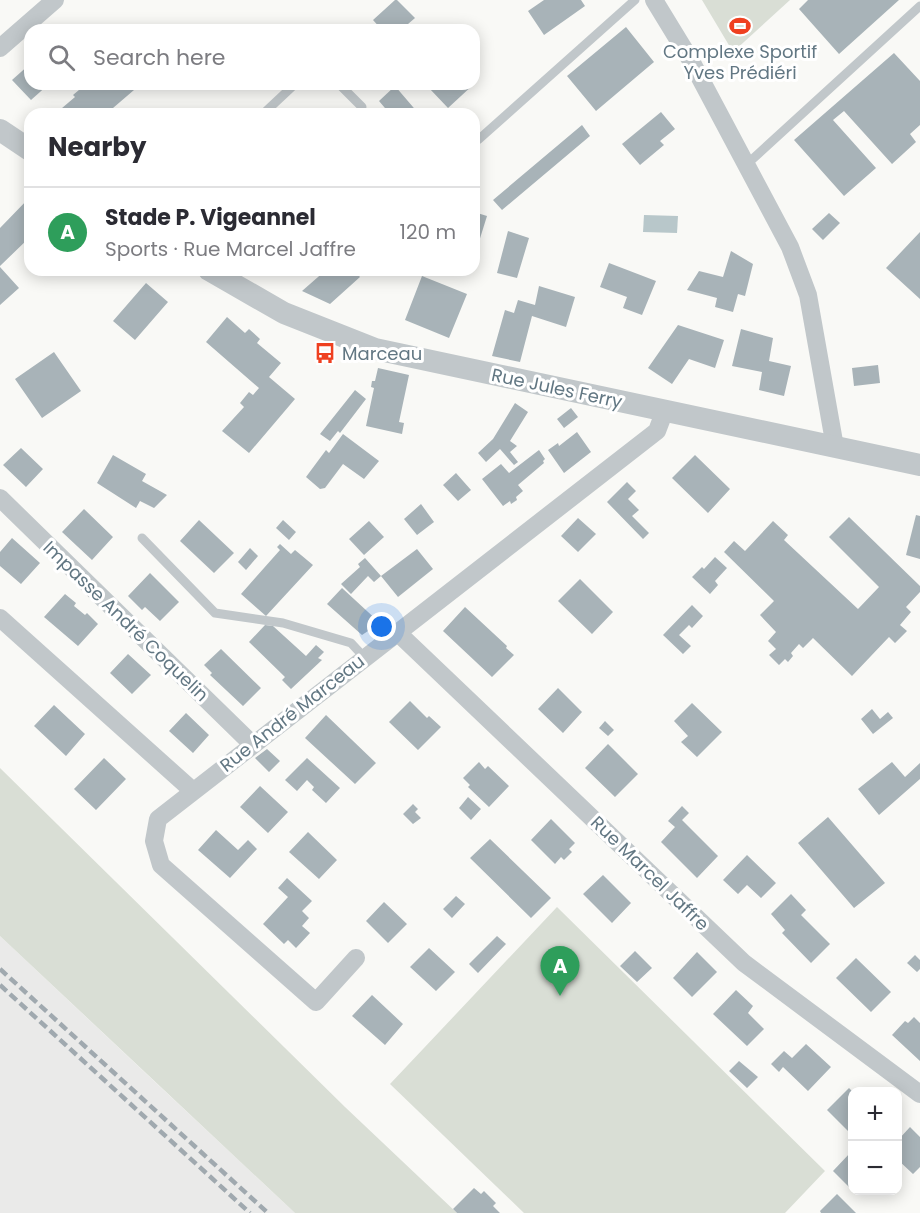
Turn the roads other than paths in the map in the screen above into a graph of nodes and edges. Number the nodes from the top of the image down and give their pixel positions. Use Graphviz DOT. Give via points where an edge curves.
graph roads {
  1 [pos="55,0"];
  2 [pos="635,0"];
  3 [pos="654,0"];
  4 [pos="920,6"];
  5 [pos="28,24"];
  6 [pos="24,27"];
  7 [pos="0,48"];
  8 [pos="289,90"];
  9 [pos="345,90"];
  10 [pos="362,107"];
  11 [pos="269,108"];
  12 [pos="0,130"];
  13 [pos="480,138"];
  14 [pos="24,146"];
  15 [pos="746,165"];
  16 [pos="219,276"];
  17 [pos="665,410"];
  18 [pos="835,447"];
  19 [pos="920,465"];
  20 [pos="0,498"];
  21 [pos="142,538"];
  22 [pos="0,618"];
  23 [pos="397,633"];
  24 [pos="364,657"];
  25 [pos="252,744"];
  26 [pos="192,791"];
  27 [pos="356,958"];
  28 [pos="920,1094"];
  1 -- 5 [label="street"];
  2 -- 13 [label="lane"];
  3 -- 15 [label="street" via="690,58"];
  4 -- 15 [label="lane"];
  6 -- 7 [label="street"];
  8 -- 11 [label="lane"];
  9 -- 10 [label="lane"];
  12 -- 14 [label="street"];
  15 -- 18 [label="street" via="790,247 804,282"];
  16 -- 17 [label="street, Rue Jules Ferry" via="284,313 375,348"];
  17 -- 18 [label="street, Rue Jules Ferry"];
  17 -- 23 [label="street, Rue André Marceau" via="657,431"];
  18 -- 19 [label="street, Rue Jules Ferry"];
  20 -- 25 [label="street, Impasse André Coquelin"];
  21 -- 24 [label="lane" via="215,613 283,624 351,643"];
  22 -- 26 [label="street"];
  23 -- 24 [label="street, Rue André Marceau"];
  23 -- 28 [label="street, Rue Marcel Jaffre" via="744,963"];
  24 -- 25 [label="street, Rue André Marceau"];
  25 -- 26 [label="street, Rue André Marceau"];
  26 -- 27 [label="street, Rue André Marceau" via="158,819 154,841 161,865 316,1002"];
}
